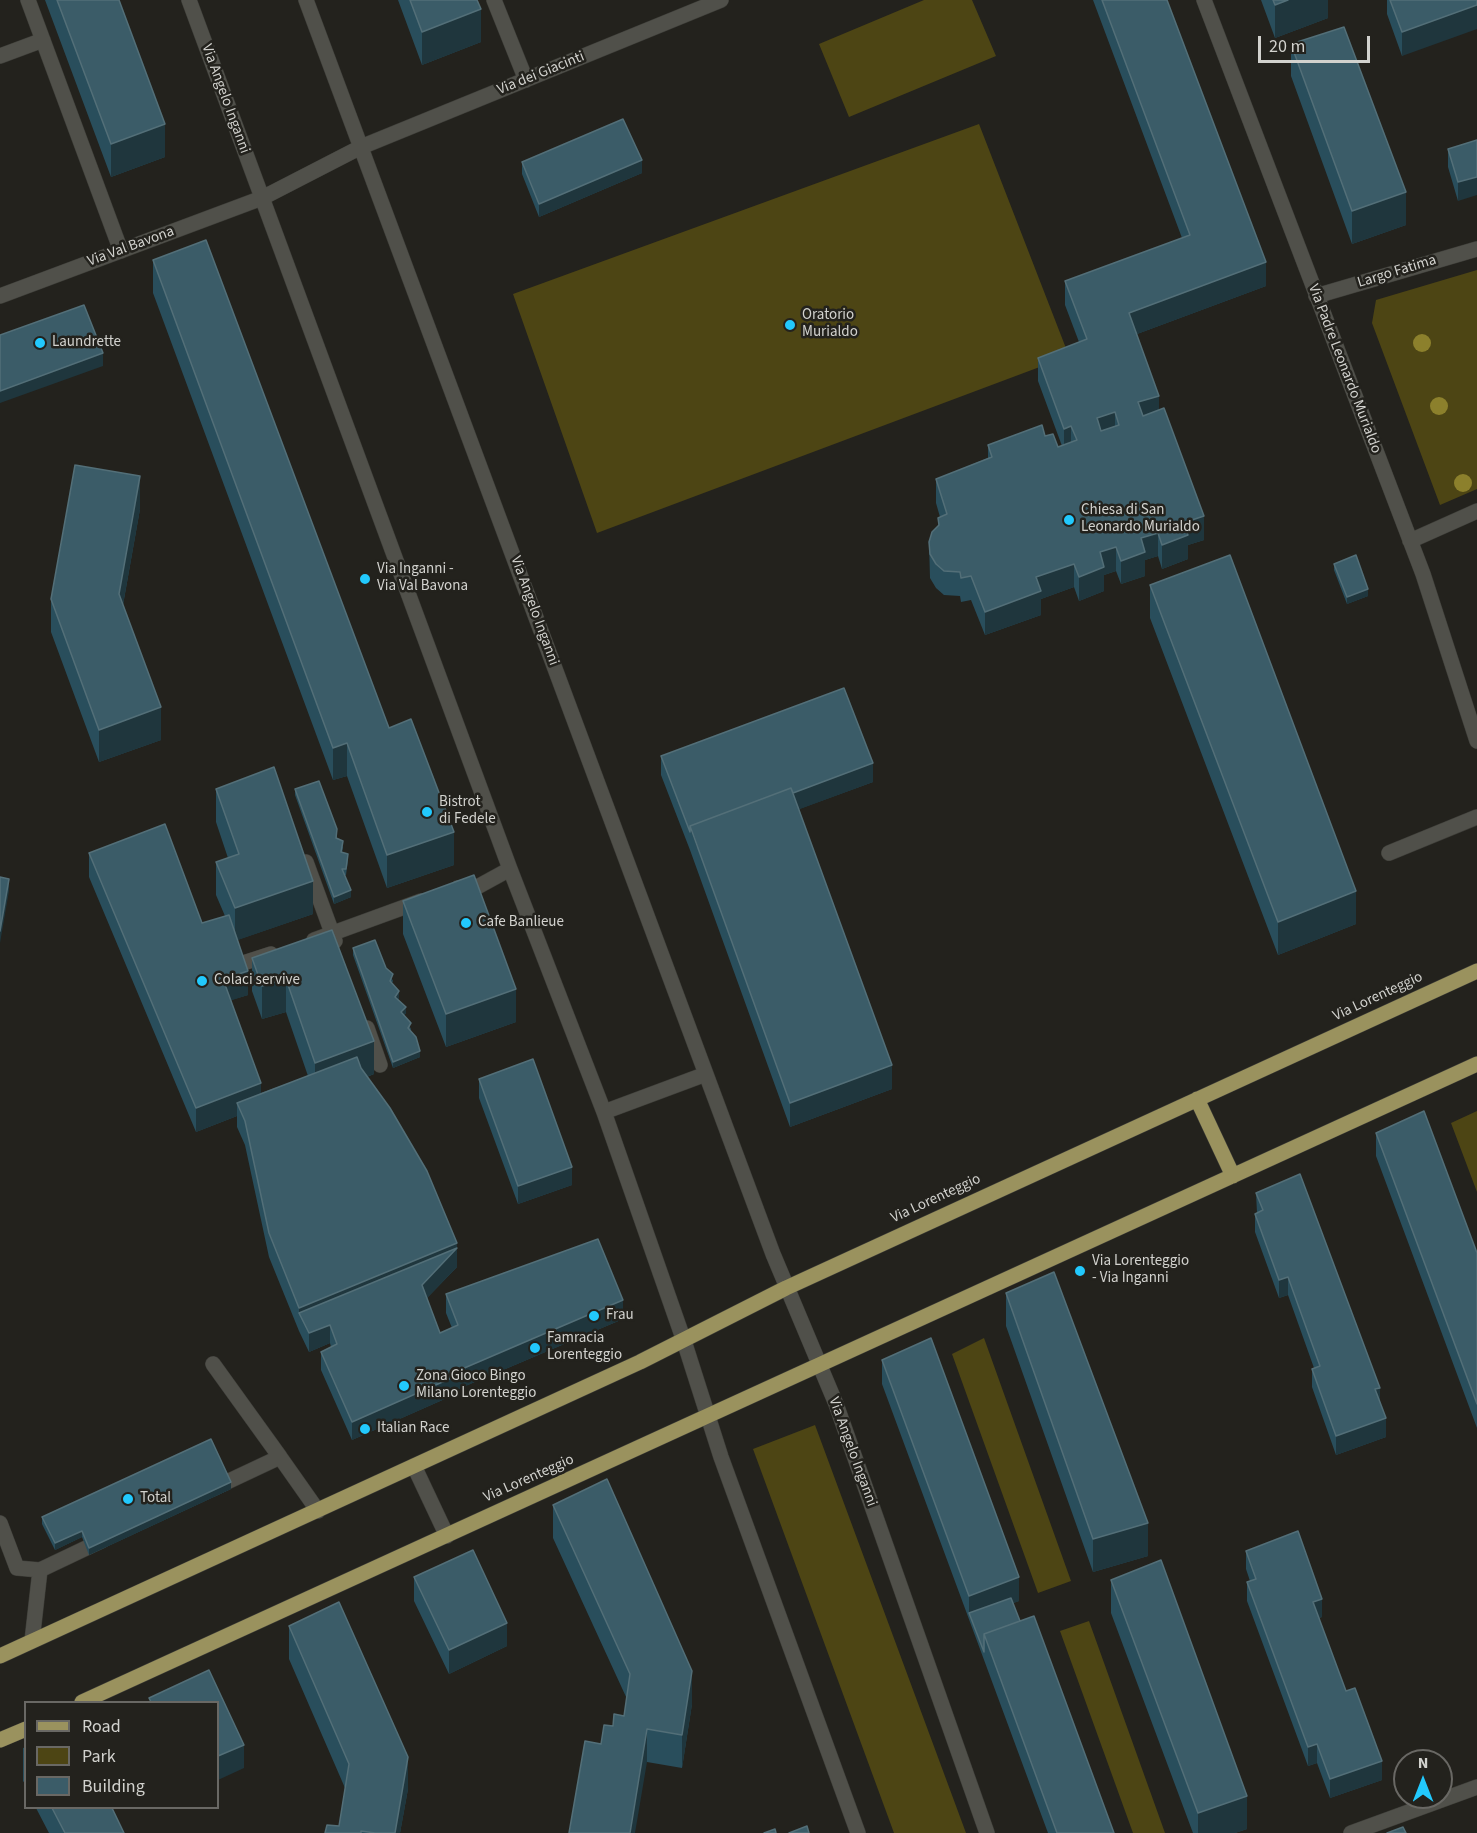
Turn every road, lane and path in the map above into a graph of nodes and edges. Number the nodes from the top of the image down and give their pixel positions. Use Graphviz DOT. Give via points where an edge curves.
graph roads {
  1 [pos="28,0"];
  2 [pos="189,0"];
  3 [pos="306,0"];
  4 [pos="494,0"];
  5 [pos="721,0"];
  6 [pos="1204,0"];
  7 [pos="43,40"];
  8 [pos="0,56"];
  9 [pos="526,80"];
  10 [pos="361,147"];
  11 [pos="262,198"];
  12 [pos="1477,249"];
  13 [pos="121,251"];
  14 [pos="0,296"];
  15 [pos="1316,296"];
  16 [pos="1477,511"];
  17 [pos="1410,541"];
  18 [pos="1477,741"];
  19 [pos="1477,817"];
  20 [pos="301,849"];
  21 [pos="1389,853"];
  22 [pos="510,869"];
  23 [pos="332,934"];
  24 [pos="340,956"];
  25 [pos="237,965"];
  26 [pos="1477,971"];
  27 [pos="360,1010"];
  28 [pos="1477,1064"];
  29 [pos="380,1065"];
  30 [pos="706,1074"];
  31 [pos="1197,1099"];
  32 [pos="604,1112"];
  33 [pos="1233,1176"];
  34 [pos="786,1288"];
  35 [pos="684,1341"];
  36 [pos="213,1364"];
  37 [pos="819,1365"];
  38 [pos="707,1417"];
  39 [pos="280,1457"];
  40 [pos="414,1466"];
  41 [pos="195,1497"];
  42 [pos="318,1511"];
  43 [pos="0,1523"];
  44 [pos="122,1532"];
  45 [pos="447,1536"];
  46 [pos="40,1570"];
  47 [pos="32,1641"];
  48 [pos="0,1656"];
  49 [pos="84,1701"];
  50 [pos="24,1730"];
  51 [pos="0,1740"];
  52 [pos="1477,1787"];
  53 [pos="858,1833"];
  54 [pos="987,1833"];
  55 [pos="1352,1833"];
  1 -- 7 [label="street"];
  2 -- 11 [label="street, Via Angelo Inganni"];
  3 -- 10 [label="street, Via Angelo Inganni"];
  4 -- 9 [label="street"];
  5 -- 9 [label="street, Via dei Giacinti"];
  6 -- 15 [label="street, Via Padre Leonardo Murialdo"];
  7 -- 8 [label="street"];
  7 -- 13 [label="street"];
  9 -- 10 [label="street, Via dei Giacinti"];
  10 -- 11 [label="street"];
  10 -- 30 [label="street, Via Angelo Inganni"];
  11 -- 13 [label="street, Via Val Bavona"];
  11 -- 22 [label="street, Via Angelo Inganni"];
  12 -- 15 [label="street, Largo Fatima"];
  13 -- 14 [label="street, Via Val Bavona"];
  15 -- 17 [label="street, Via Padre Leonardo Murialdo"];
  16 -- 17 [label="street"];
  17 -- 18 [label="street, Via Padre Leonardo Murialdo"];
  19 -- 21 [label="street"];
  20 -- 23 [label="street"];
  22 -- 23 [label="street" via="479,886 462,886"];
  22 -- 32 [label="street, Via Angelo Inganni"];
  23 -- 24 [label="street"];
  23 -- 25 [label="street"];
  26 -- 31 [label="main road, Via Lorenteggio"];
  27 -- 29 [label="street"];
  28 -- 33 [label="main road, Via Lorenteggio"];
  30 -- 32 [label="street"];
  30 -- 34 [label="street, Via Angelo Inganni"];
  31 -- 33 [label="main road"];
  31 -- 34 [label="main road, Via Lorenteggio"];
  32 -- 35 [label="street, Via Angelo Inganni"];
  33 -- 37 [label="main road, Via Lorenteggio"];
  34 -- 35 [label="main road, Via Lorenteggio"];
  34 -- 37 [label="street, Via Angelo Inganni"];
  35 -- 38 [label="street, Via Angelo Inganni"];
  35 -- 40 [label="main road, Via Lorenteggio"];
  36 -- 39 [label="street"];
  37 -- 38 [label="main road, Via Lorenteggio"];
  37 -- 54 [label="street, Via Angelo Inganni"];
  38 -- 45 [label="main road, Via Lorenteggio"];
  38 -- 53 [label="street, Via Angelo Inganni"];
  39 -- 41 [label="street"];
  39 -- 42 [label="street"];
  40 -- 42 [label="main road, Via Lorenteggio"];
  40 -- 45 [label="street"];
  42 -- 47 [label="main road, Via Lorenteggio"];
  43 -- 46 [label="street" via="17,1569"];
  44 -- 46 [label="street"];
  45 -- 49 [label="main road, Via Lorenteggio"];
  46 -- 47 [label="street"];
  47 -- 48 [label="main road, Via Lorenteggio"];
  50 -- 51 [label="main road"];
  52 -- 55 [label="street"];
}
